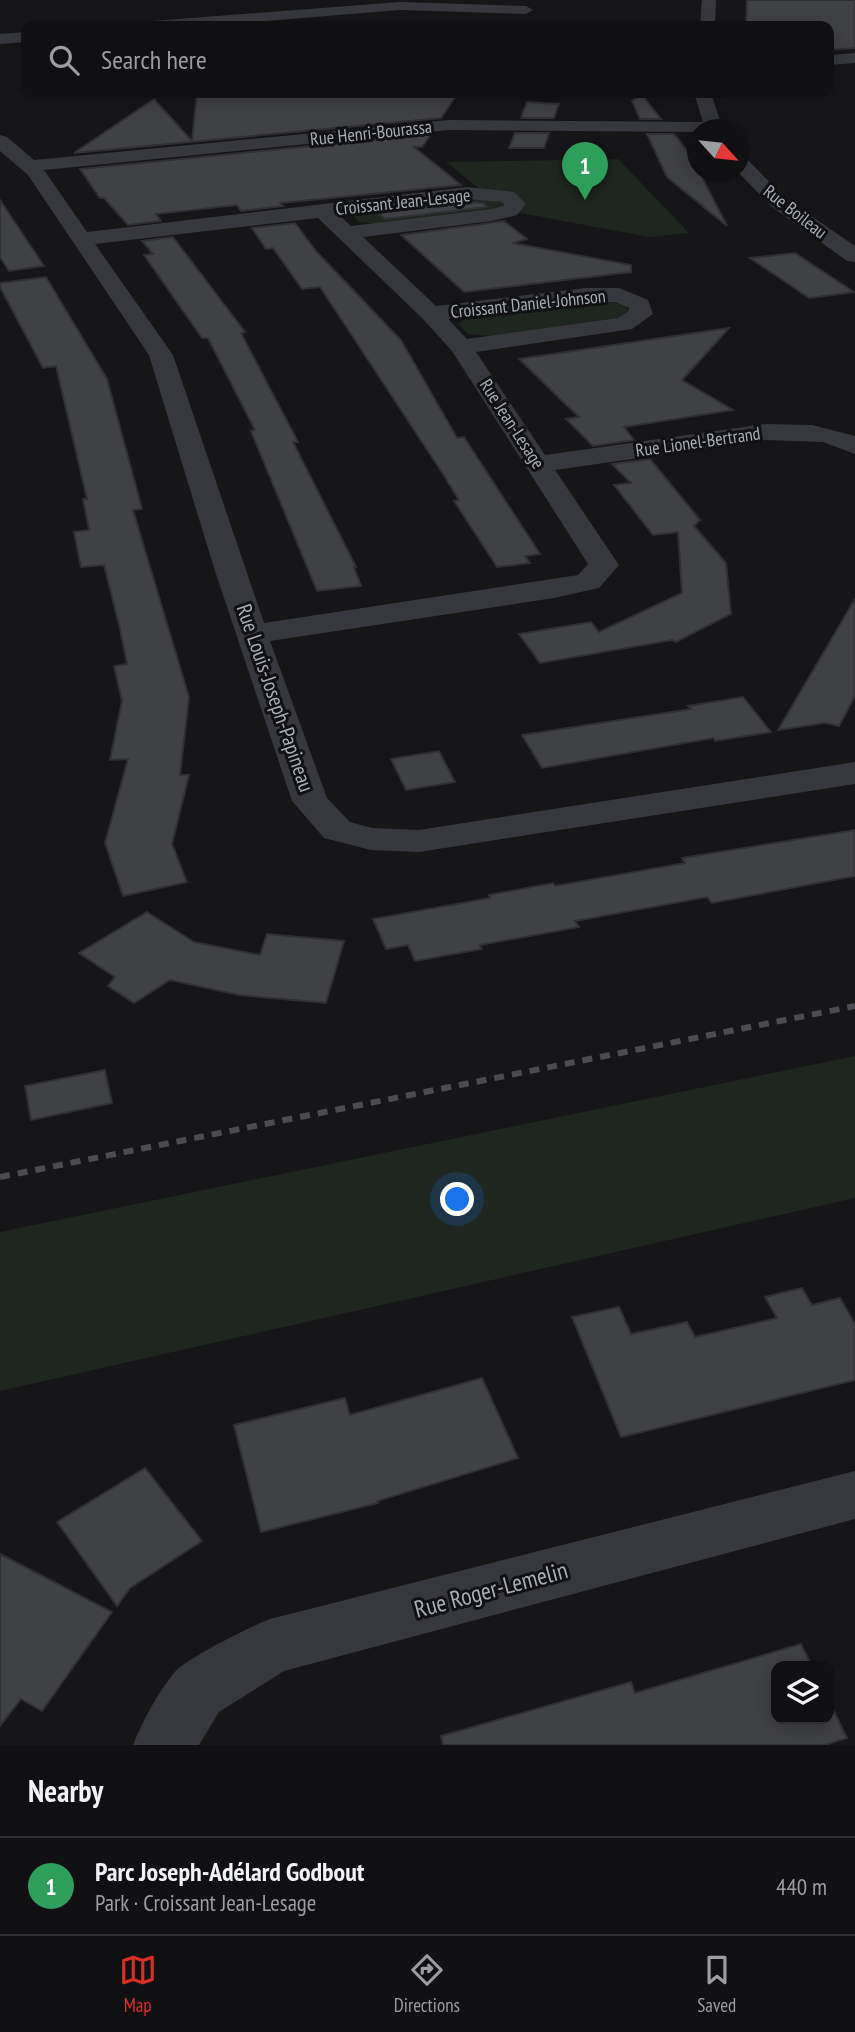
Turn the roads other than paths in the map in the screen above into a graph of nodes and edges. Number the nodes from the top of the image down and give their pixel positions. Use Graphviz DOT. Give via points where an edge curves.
graph roads {
  1 [pos="709,0"];
  2 [pos="528,5"];
  3 [pos="302,14"];
  4 [pos="214,21"];
  5 [pos="311,21"];
  6 [pos="708,21"];
  7 [pos="21,37"];
  8 [pos="0,39"];
  9 [pos="855,58"];
  10 [pos="834,60"];
  11 [pos="704,98"];
  12 [pos="489,103"];
  13 [pos="710,119"];
  14 [pos="481,124"];
  15 [pos="687,128"];
  16 [pos="0,141"];
  17 [pos="31,166"];
  18 [pos="750,173"];
  19 [pos="323,211"];
  20 [pos="348,233"];
  21 [pos="80,239"];
  22 [pos="855,256"];
  23 [pos="431,314"];
  24 [pos="461,347"];
  25 [pos="855,446"];
  26 [pos="538,464"];
  27 [pos="254,634"];
  28 [pos="855,773"];
  29 [pos="855,1495"];
  30 [pos="164,1745"];
  1 -- 6 [label="street"];
  2 -- 3 [label="street" via="400,6"];
  3 -- 4 [label="street"];
  3 -- 5 [label="street"];
  7 -- 8 [label="street"];
  9 -- 10 [label="street"];
  11 -- 13 [label="street"];
  12 -- 14 [label="street"];
  14 -- 15 [label="street, Rue Henri-Bourassa"];
  14 -- 17 [label="street, Rue Henri-Bourassa"];
  16 -- 17 [label="street, Rue Louis-Joseph-Papineau"];
  17 -- 21 [label="street, Rue Louis-Joseph-Papineau"];
  18 -- 22 [label="street, Rue Boileau" via="778,202"];
  19 -- 20 [label="street, Rue Jean-Lesage"];
  19 -- 20 [label="street, Croissant Jean-Lesage" via="467,193 507,196 516,204 510,211 492,215"];
  19 -- 21 [label="street"];
  20 -- 23 [label="street, Rue Jean-Lesage"];
  21 -- 27 [label="street, Rue Louis-Joseph-Papineau" via="162,355"];
  23 -- 24 [label="street, Rue Jean-Lesage"];
  23 -- 24 [label="street, Croissant Daniel-Johnson" via="586,295 619,295 640,305 641,314 624,324"];
  24 -- 26 [label="street, Rue Jean-Lesage"];
  25 -- 26 [label="street, Rue Lionel-Bertrand" via="836,436 766,432"];
  26 -- 27 [label="street, Rue Jean-Lesage" via="604,565 588,582 478,603"];
  27 -- 28 [label="street, Rue Louis-Joseph-Papineau" via="310,801 337,830 371,839 419,841"];
  29 -- 30 [label="street, Rue Roger-Lemelin" via="270,1647 197,1691"];
}
